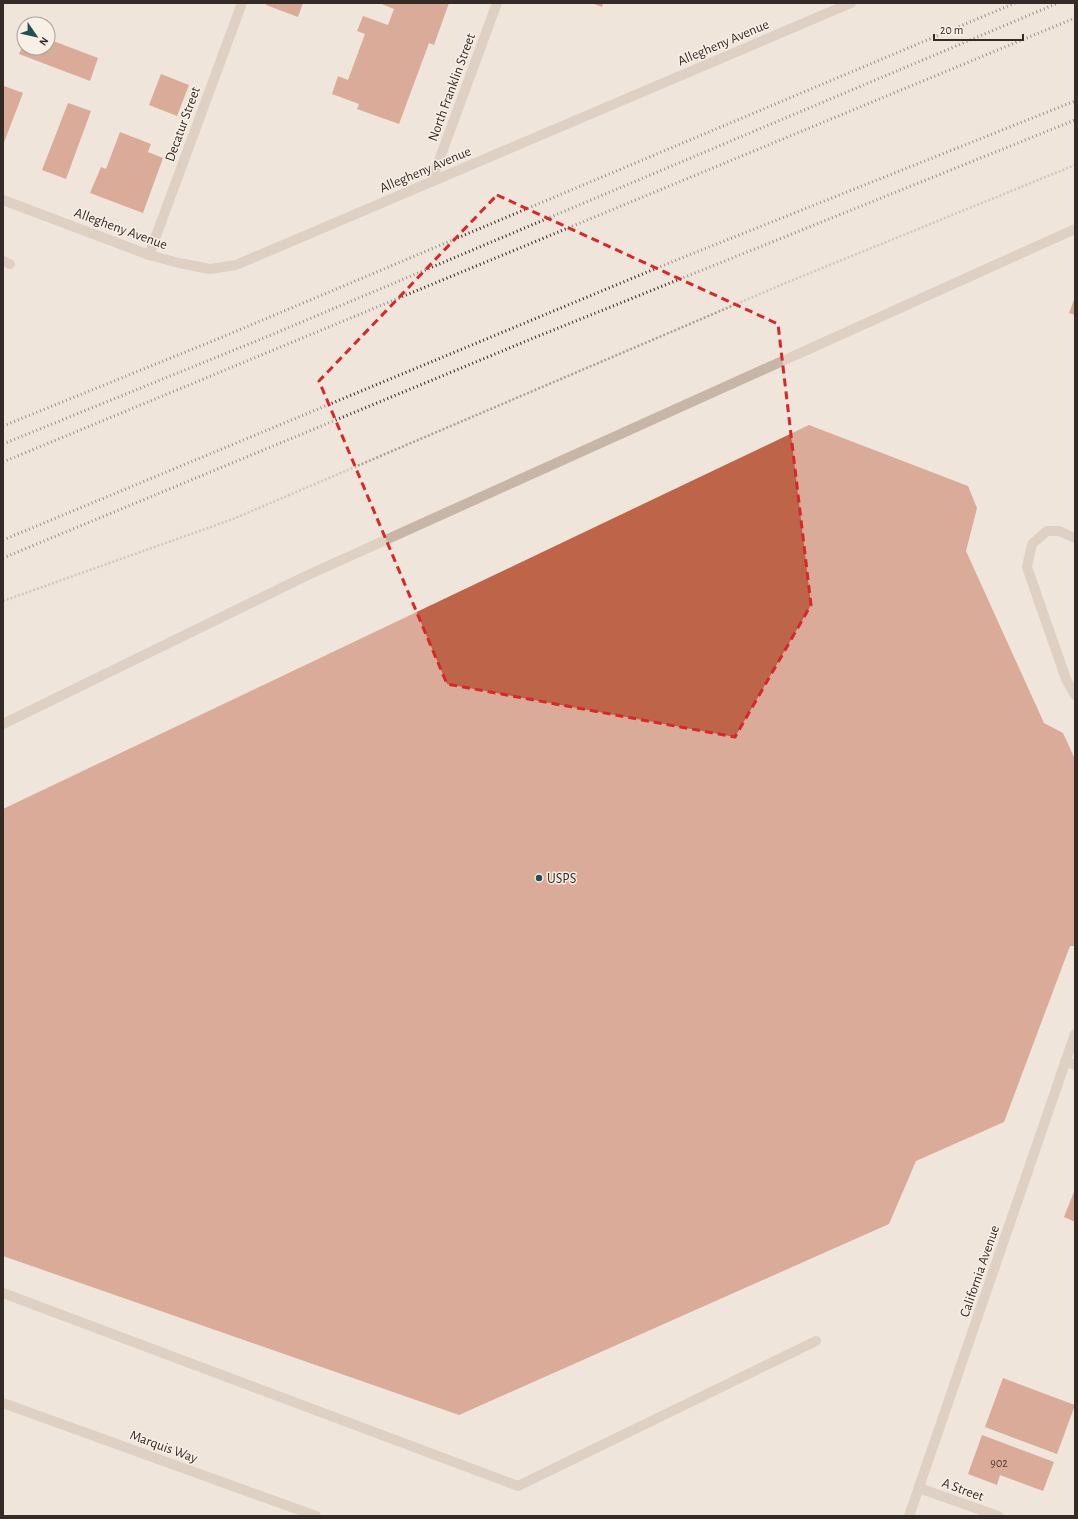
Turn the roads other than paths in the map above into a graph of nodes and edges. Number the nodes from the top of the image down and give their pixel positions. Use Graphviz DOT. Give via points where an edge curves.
graph roads {
  1 [pos="242,3"];
  2 [pos="497,3"];
  3 [pos="851,3"];
  4 [pos="431,182"];
  5 [pos="3,200"];
  6 [pos="1075,229"];
  7 [pos="149,255"];
  8 [pos="1075,538"];
  9 [pos="1075,695"];
  10 [pos="3,724"];
  11 [pos="1075,1034"];
  12 [pos="1065,1061"];
  13 [pos="1075,1065"];
  14 [pos="3,1293"];
  15 [pos="816,1341"];
  16 [pos="3,1403"];
  17 [pos="919,1488"];
  18 [pos="316,1516"];
  19 [pos="909,1516"];
  20 [pos="998,1516"];
  1 -- 7 [label="street, Decatur Street"];
  2 -- 4 [label="street, North Franklin Street"];
  3 -- 4 [label="street, Allegheny Avenue"];
  4 -- 7 [label="street, Allegheny Avenue" via="236,265 210,269"];
  5 -- 7 [label="street, Allegheny Avenue"];
  6 -- 10 [label="street" via="308,575"];
  8 -- 9 [label="street" via="1059,531 1047,531 1032,544 1027,567 1066,679"];
  11 -- 12 [label="street, California Avenue"];
  12 -- 13 [label="street"];
  12 -- 17 [label="street, California Avenue"];
  14 -- 15 [label="street" via="518,1486"];
  16 -- 18 [label="street, Marquis Way"];
  17 -- 19 [label="street, California Avenue"];
  17 -- 20 [label="street, A Street"];
}
